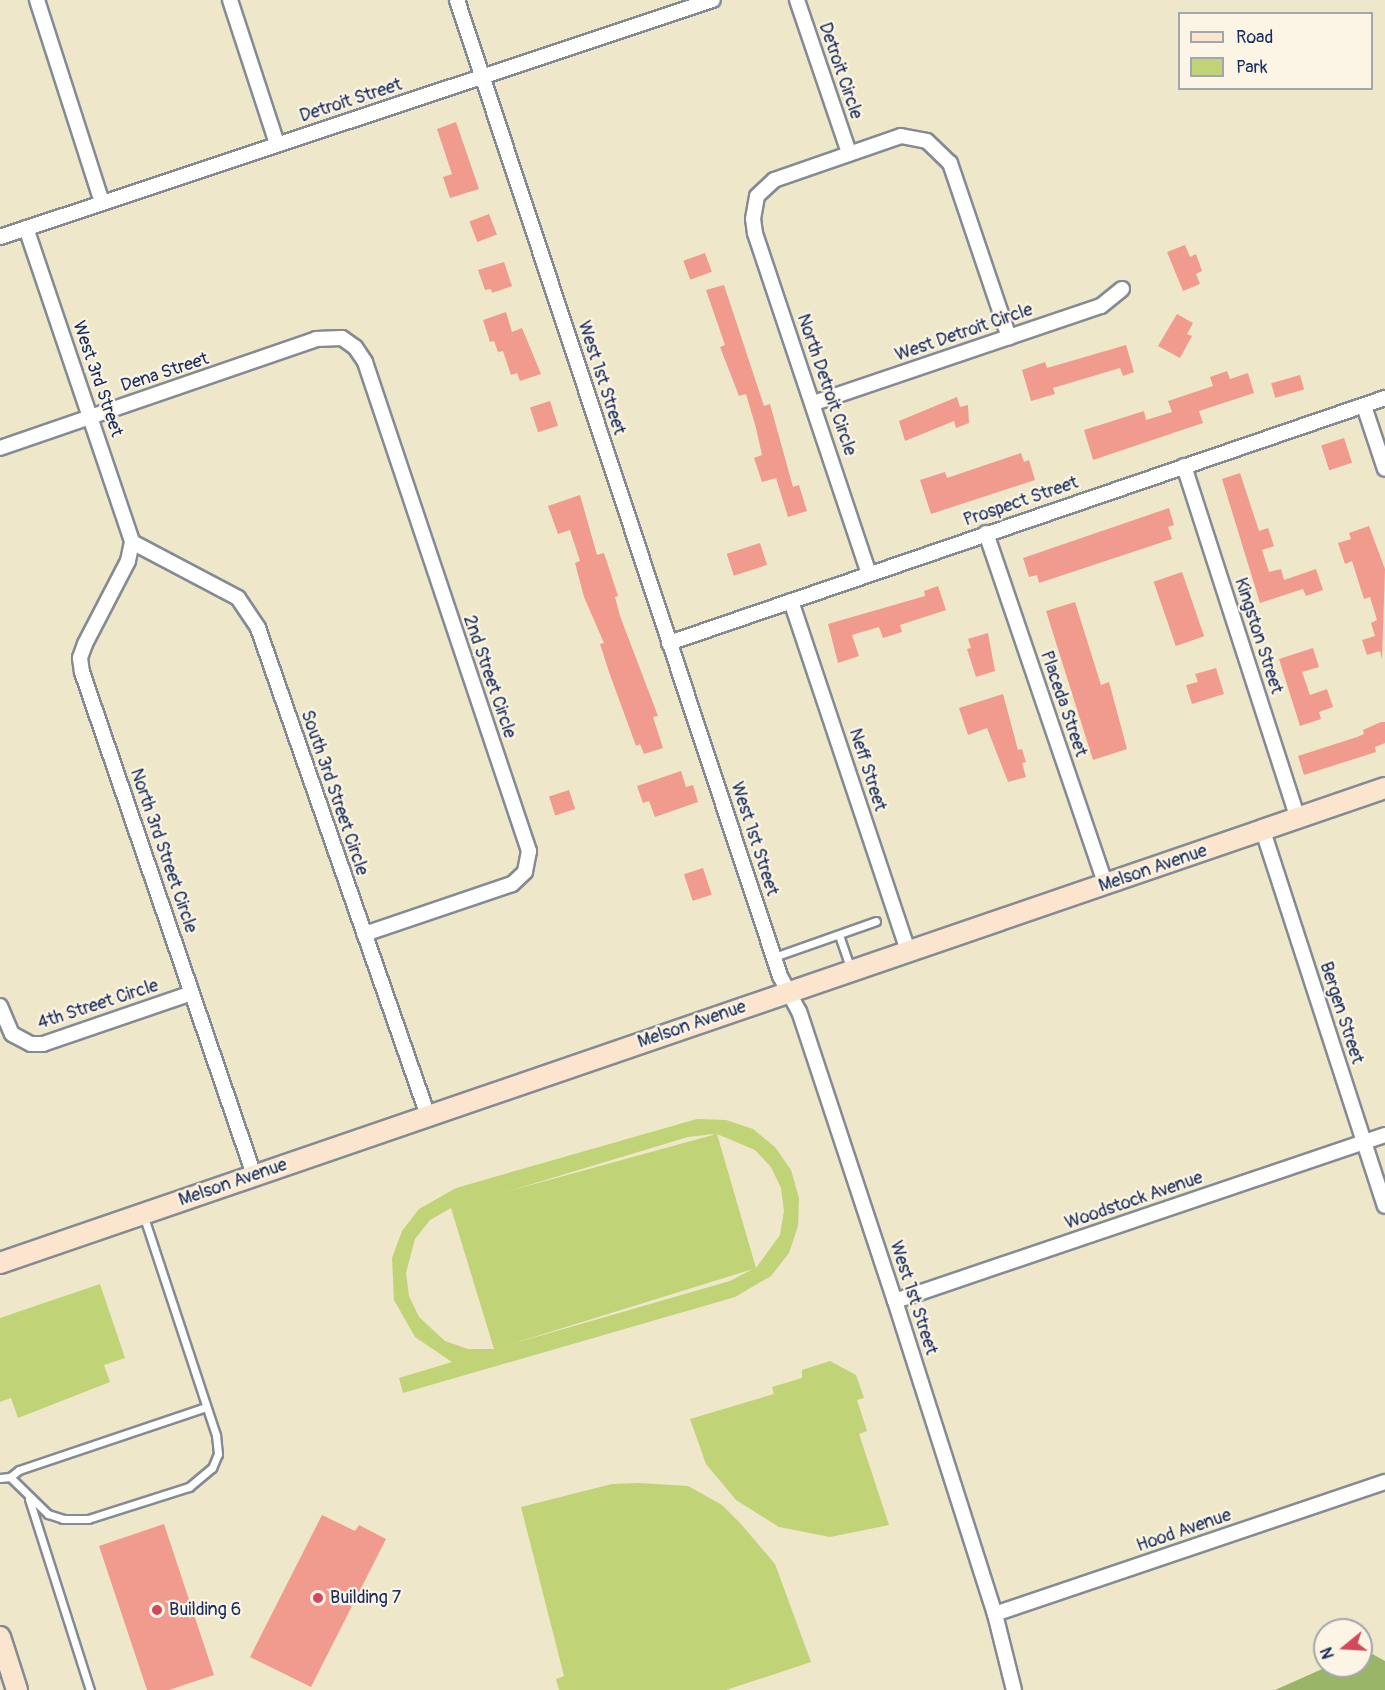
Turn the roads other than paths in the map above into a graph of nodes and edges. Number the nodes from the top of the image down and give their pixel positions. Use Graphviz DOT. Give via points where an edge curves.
graph roads {
  1 [pos="37,0"];
  2 [pos="230,0"];
  3 [pos="457,0"];
  4 [pos="713,0"];
  5 [pos="797,0"];
  6 [pos="482,77"];
  7 [pos="277,144"];
  8 [pos="849,153"];
  9 [pos="102,203"];
  10 [pos="26,228"];
  11 [pos="0,237"];
  12 [pos="1122,289"];
  13 [pos="1009,337"];
  14 [pos="342,338"];
  15 [pos="1385,398"];
  16 [pos="814,404"];
  17 [pos="1364,406"];
  18 [pos="91,417"];
  19 [pos="0,448"];
  20 [pos="1184,466"];
  21 [pos="1385,469"];
  22 [pos="986,533"];
  23 [pos="132,542"];
  24 [pos="869,574"];
  25 [pos="791,601"];
  26 [pos="669,643"];
  27 [pos="1385,788"];
  28 [pos="1298,818"];
  29 [pos="1263,831"];
  30 [pos="1106,886"];
  31 [pos="876,921"];
  32 [pos="364,934"];
  33 [pos="839,935"];
  34 [pos="908,951"];
  35 [pos="774,957"];
  36 [pos="851,970"];
  37 [pos="789,992"];
  38 [pos="192,993"];
  39 [pos="0,1006"];
  40 [pos="428,1116"];
  41 [pos="1385,1135"];
  42 [pos="1364,1142"];
  43 [pos="254,1175"];
  44 [pos="1385,1206"];
  45 [pos="143,1214"];
  46 [pos="0,1263"];
  47 [pos="896,1301"];
  48 [pos="206,1407"];
  49 [pos="10,1477"];
  50 [pos="0,1478"];
  51 [pos="1385,1482"];
  52 [pos="28,1496"];
  53 [pos="995,1614"];
  54 [pos="0,1637"];
  55 [pos="17,1690"];
  56 [pos="90,1690"];
  57 [pos="1014,1690"];
  1 -- 9 [label="street"];
  2 -- 7 [label="street"];
  3 -- 6 [label="street, West 1st Street"];
  4 -- 6 [label="street, Detroit Street"];
  5 -- 8 [label="street, Detroit Circle"];
  6 -- 7 [label="street, Detroit Street"];
  6 -- 26 [label="street, West 1st Street"];
  7 -- 9 [label="street, Detroit Street"];
  8 -- 13 [label="street" via="901,136 927,141 950,163"];
  8 -- 16 [label="street, North Detroit Circle" via="774,180 757,196 753,206 755,232"];
  9 -- 10 [label="street, Detroit Street"];
  10 -- 11 [label="street, Detroit Street"];
  10 -- 18 [label="street, West 3rd Street"];
  12 -- 13 [label="street, West Detroit Circle" via="1101,306"];
  13 -- 16 [label="street, West Detroit Circle"];
  14 -- 18 [label="street, Dena Street" via="316,339"];
  14 -- 32 [label="street, 2nd Street Circle" via="355,346 365,362 528,851 525,872 512,884"];
  15 -- 17 [label="street, Prospect Street"];
  16 -- 24 [label="street, North Detroit Circle"];
  17 -- 20 [label="street, Prospect Street"];
  17 -- 21 [label="street"];
  18 -- 19 [label="street, Dena Street"];
  18 -- 23 [label="street, West 3rd Street"];
  20 -- 22 [label="street, Prospect Street"];
  20 -- 28 [label="street, Kingston Street"];
  22 -- 24 [label="street, Prospect Street"];
  22 -- 30 [label="street, Placeda Street"];
  23 -- 32 [label="street, South 3rd Street Circle" via="238,598 250,613"];
  23 -- 38 [label="street, North 3rd Street Circle" via="128,561 80,658"];
  24 -- 25 [label="street, Prospect Street"];
  25 -- 26 [label="street, Prospect Street"];
  25 -- 34 [label="street, Neff Street"];
  26 -- 35 [label="street, West 1st Street"];
  27 -- 28 [label="street, Melson Avenue"];
  28 -- 29 [label="street, Melson Avenue"];
  29 -- 30 [label="street, Melson Avenue"];
  29 -- 42 [label="street, Bergen Street"];
  30 -- 34 [label="street, Melson Avenue"];
  31 -- 33 [label="lane"];
  32 -- 40 [label="street, South 3rd Street Circle"];
  33 -- 35 [label="lane"];
  33 -- 36 [label="lane"];
  34 -- 36 [label="street, Melson Avenue"];
  35 -- 37 [label="street, West 1st Street"];
  36 -- 37 [label="street, Melson Avenue"];
  37 -- 40 [label="street, Melson Avenue"];
  37 -- 47 [label="street, West 1st Street" via="799,1011"];
  38 -- 39 [label="street, 4th Street Circle" via="43,1044 31,1044 12,1034"];
  38 -- 43 [label="street, North 3rd Street Circle"];
  40 -- 43 [label="street, Melson Avenue"];
  41 -- 42 [label="street, Woodstock Avenue"];
  42 -- 44 [label="street, Bergen Street"];
  42 -- 47 [label="street, Woodstock Avenue"];
  43 -- 45 [label="street, Melson Avenue"];
  45 -- 46 [label="street, Melson Avenue"];
  45 -- 48 [label="lane"];
  47 -- 53 [label="street, West 1st Street"];
  48 -- 49 [label="lane" via="19,1470"];
  48 -- 52 [label="lane" via="218,1454 202,1479 189,1487 88,1519 63,1519 48,1514"];
  49 -- 50 [label="lane"];
  49 -- 52 [label="lane"];
  51 -- 53 [label="street, Hood Avenue"];
  52 -- 56 [label="lane"];
  53 -- 57 [label="street, West 1st Street"];
  54 -- 55 [label="street"];
}
